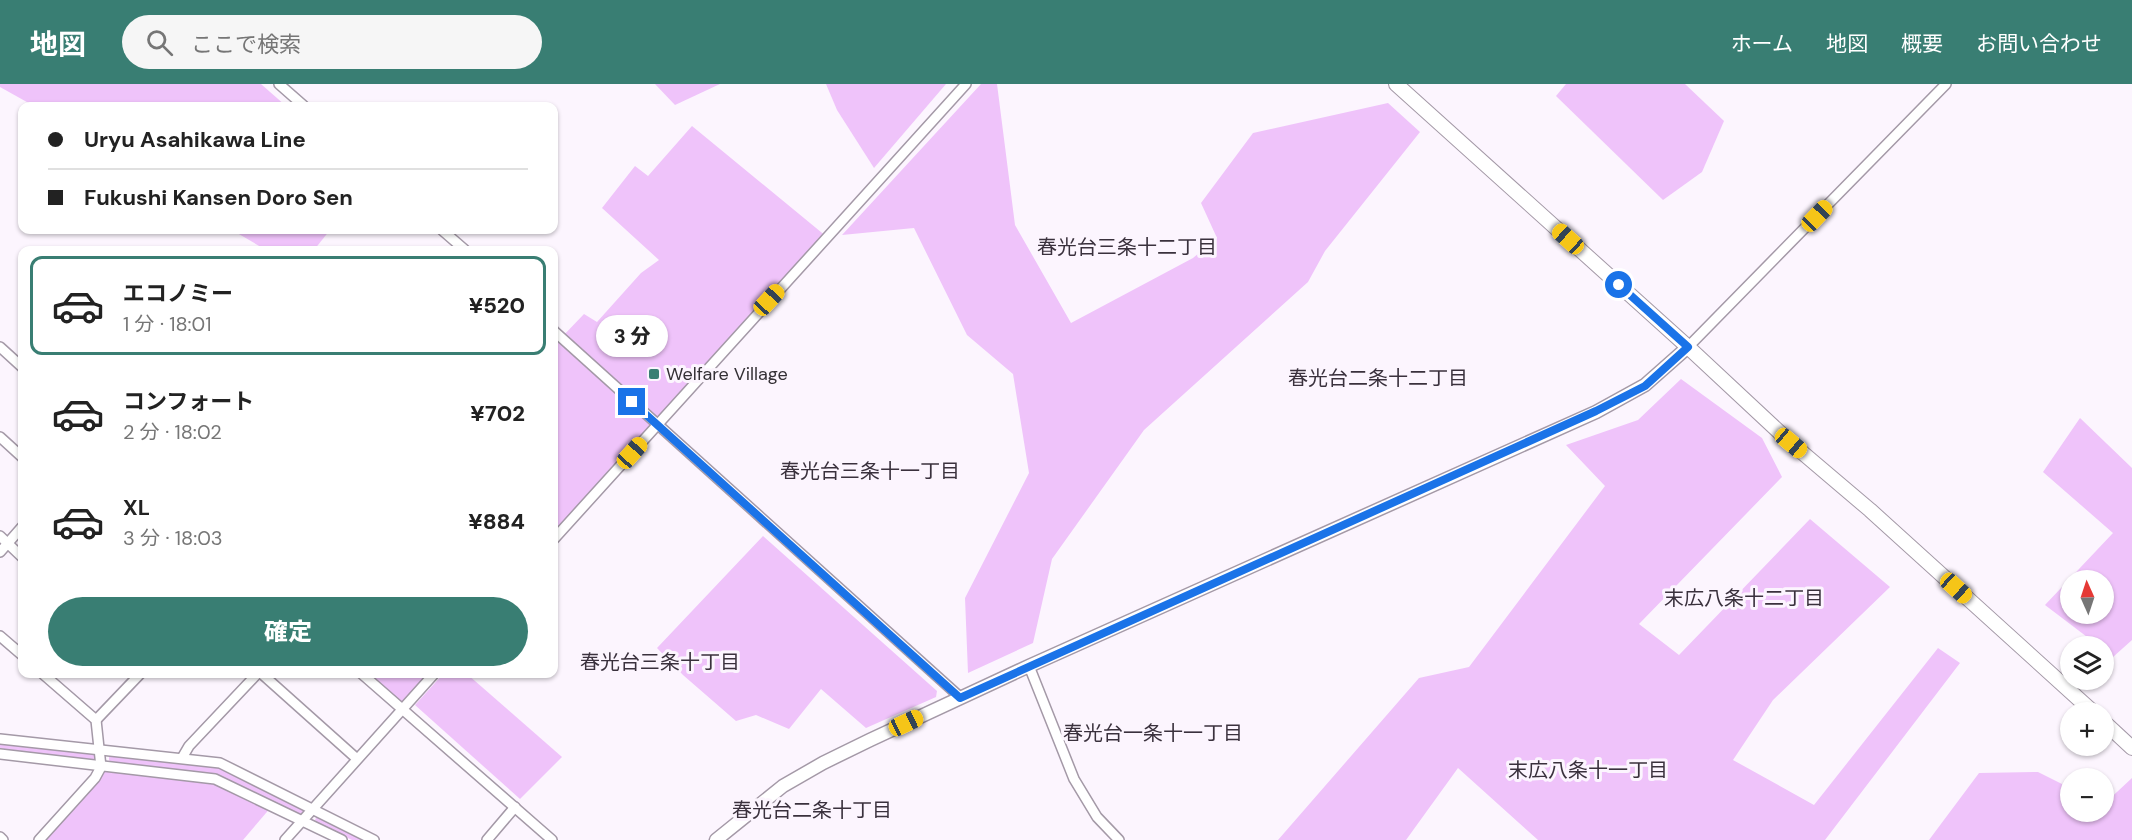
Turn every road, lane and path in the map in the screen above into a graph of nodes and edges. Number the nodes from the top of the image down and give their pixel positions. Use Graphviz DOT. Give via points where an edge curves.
graph roads {
  1 [pos="279,84"];
  2 [pos="966,84"];
  3 [pos="1396,84"];
  4 [pos="1946,84"];
  5 [pos="299,102"];
  6 [pos="447,234"];
  7 [pos="460,246"];
  8 [pos="558,335"];
  9 [pos="0,347"];
  10 [pos="1688,347"];
  11 [pos="18,363"];
  12 [pos="656,425"];
  13 [pos="0,437"];
  14 [pos="18,453"];
  15 [pos="18,530"];
  16 [pos="558,535"];
  17 [pos="4,540"];
  18 [pos="0,552"];
  19 [pos="18,553"];
  20 [pos="0,636"];
  21 [pos="18,652"];
  22 [pos="1029,666"];
  23 [pos="48,678"];
  24 [pos="137,678"];
  25 [pos="256,678"];
  26 [pos="265,678"];
  27 [pos="367,678"];
  28 [pos="430,678"];
  29 [pos="960,698"];
  30 [pos="2082,702"];
  31 [pos="402,709"];
  32 [pos="96,720"];
  33 [pos="2114,731"];
  34 [pos="0,739"];
  35 [pos="2132,748"];
  36 [pos="100,751"];
  37 [pos="0,754"];
  38 [pos="182,758"];
  39 [pos="356,758"];
  40 [pos="101,767"];
  41 [pos="515,807"];
  42 [pos="311,810"];
  43 [pos="302,821"];
  44 [pos="39,840"];
  45 [pos="285,840"];
  46 [pos="342,840"];
  47 [pos="374,840"];
  48 [pos="487,840"];
  49 [pos="552,840"];
  50 [pos="716,840"];
  51 [pos="1119,840"];
  1 -- 5 [label="street"];
  2 -- 12 [label="street"];
  3 -- 10 [label="main road"];
  4 -- 10 [label="street"];
  6 -- 7 [label="street"];
  8 -- 12 [label="street"];
  9 -- 11 [label="street"];
  10 -- 22 [label="street" via="1645,386 1596,411"];
  10 -- 30 [label="main road"];
  12 -- 16 [label="street"];
  12 -- 29 [label="street"];
  13 -- 14 [label="street"];
  15 -- 17 [label="street"];
  17 -- 18 [label="street"];
  17 -- 19 [label="street"];
  20 -- 21 [label="street"];
  22 -- 29 [label="street"];
  22 -- 51 [label="street" via="1074,779 1097,817"];
  23 -- 32 [label="street"];
  24 -- 32 [label="street"];
  25 -- 38 [label="street" via="189,746"];
  26 -- 39 [label="street"];
  27 -- 31 [label="street"];
  28 -- 31 [label="street"];
  29 -- 50 [label="street" via="783,786"];
  31 -- 39 [label="street"];
  31 -- 41 [label="street"];
  32 -- 36 [label="street"];
  33 -- 35 [label="main road"];
  34 -- 36 [label="street"];
  36 -- 38 [label="street"];
  36 -- 40 [label="street"];
  37 -- 40 [label="street"];
  38 -- 42 [label="street" via="220,763"];
  39 -- 42 [label="street"];
  40 -- 43 [label="street" via="215,779"];
  40 -- 44 [label="street"];
  41 -- 48 [label="street"];
  41 -- 49 [label="street"];
  42 -- 43 [label="street"];
  42 -- 47 [label="street"];
  43 -- 45 [label="street"];
  43 -- 46 [label="street"];
}
